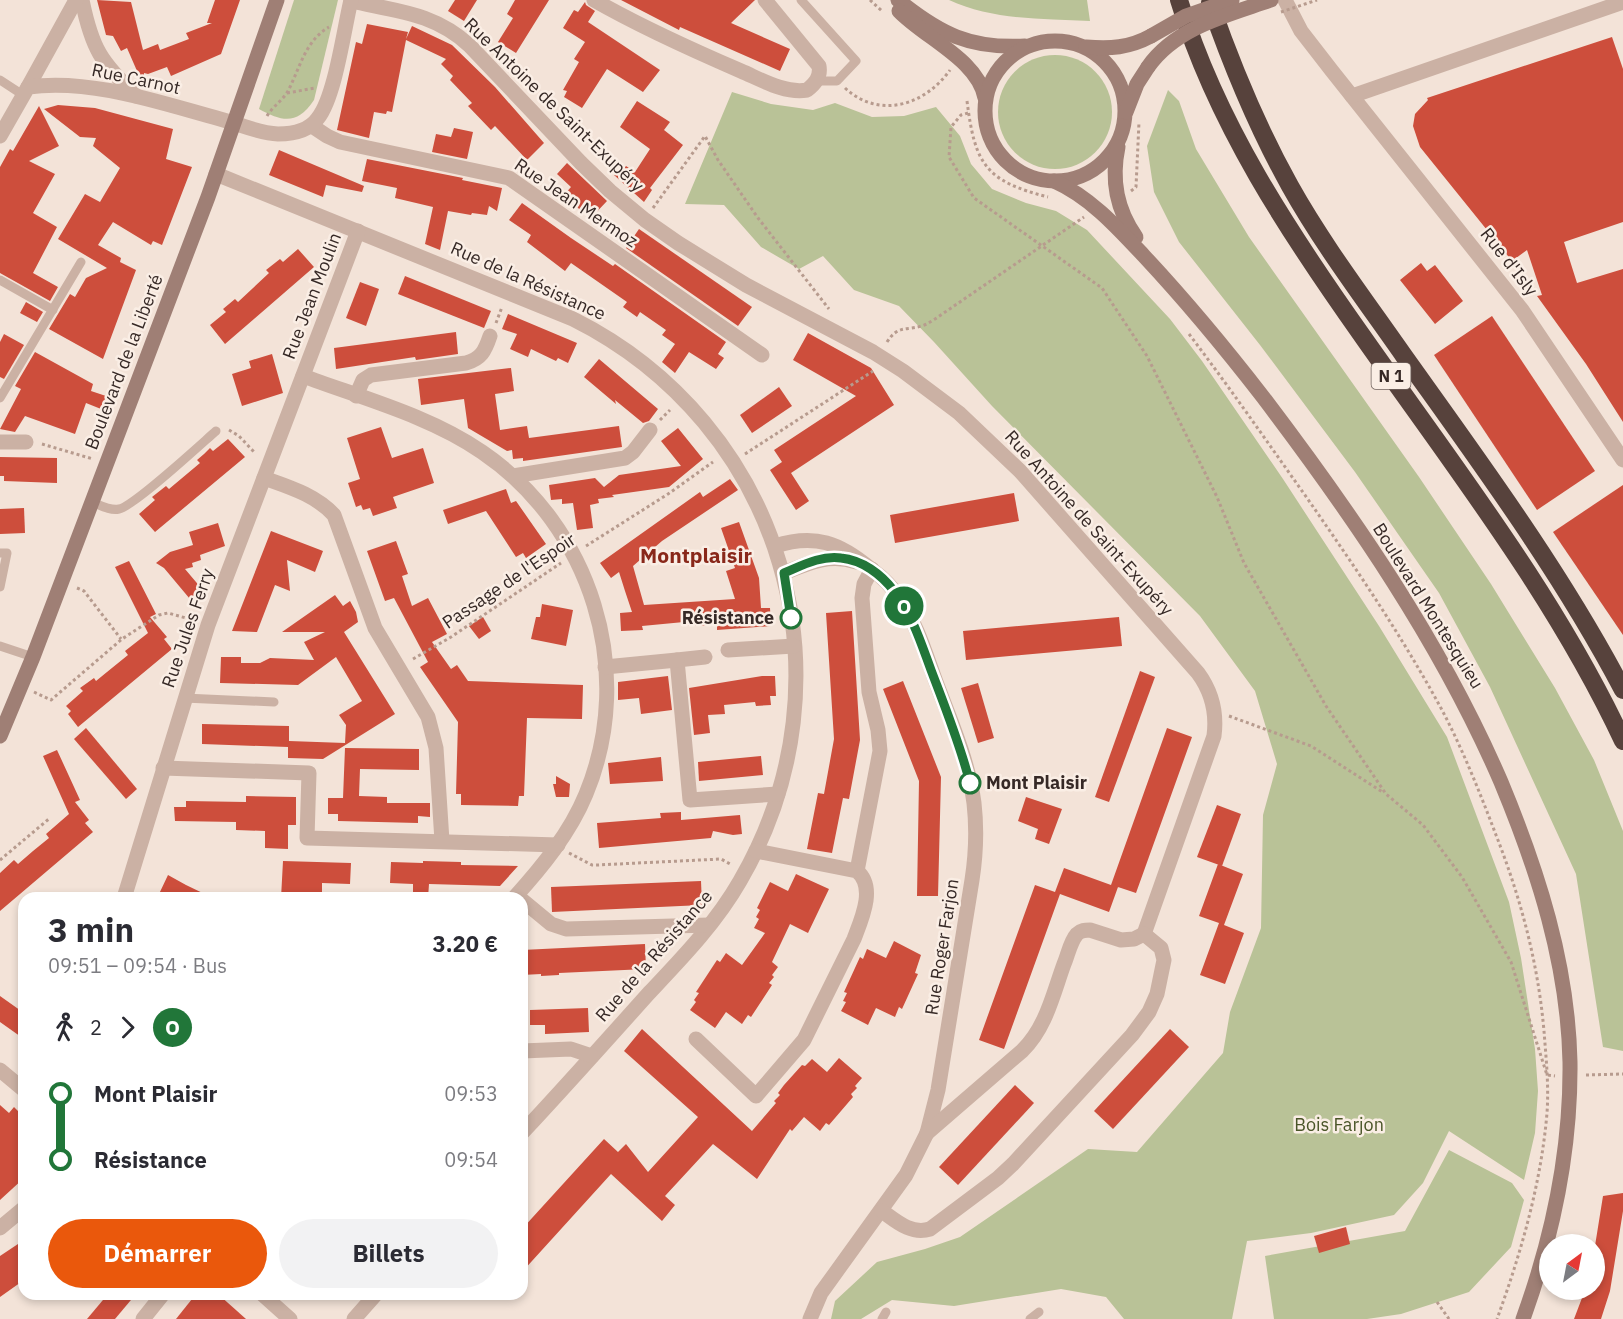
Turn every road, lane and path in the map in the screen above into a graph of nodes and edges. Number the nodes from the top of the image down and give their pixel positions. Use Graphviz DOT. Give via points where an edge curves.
graph roads {
  1 [pos="76,0"];
  2 [pos="82,0"];
  3 [pos="277,0"];
  4 [pos="351,0"];
  5 [pos="594,0"];
  6 [pos="765,0"];
  7 [pos="801,0"];
  8 [pos="888,0"];
  9 [pos="897,0"];
  10 [pos="1179,0"];
  11 [pos="1209,0"];
  12 [pos="1232,0"];
  13 [pos="1271,0"];
  14 [pos="1285,0"];
  15 [pos="1623,2"];
  16 [pos="1586,6"];
  17 [pos="346,23"];
  18 [pos="1028,46"];
  19 [pos="1083,47"];
  20 [pos="953,67"];
  21 [pos="0,80"];
  22 [pos="816,81"];
  23 [pos="837,81"];
  24 [pos="332,84"];
  25 [pos="25,91"];
  26 [pos="287,93"];
  27 [pos="136,96"];
  28 [pos="966,96"];
  29 [pos="1352,96"];
  30 [pos="986,99"];
  31 [pos="968,113"];
  32 [pos="1141,113"];
  33 [pos="1125,114"];
  34 [pos="234,123"];
  35 [pos="312,126"];
  36 [pos="259,131"];
  37 [pos="1120,135"];
  38 [pos="0,136"];
  39 [pos="216,174"];
  40 [pos="1054,181"];
  41 [pos="1127,194"];
  42 [pos="1056,200"];
  43 [pos="1077,212"];
  44 [pos="645,220"];
  45 [pos="358,231"];
  46 [pos="1041,246"];
  47 [pos="81,262"];
  48 [pos="1166,279"];
  49 [pos="0,280"];
  50 [pos="508,292"];
  51 [pos="53,310"];
  52 [pos="1184,328"];
  53 [pos="839,333"];
  54 [pos="490,336"];
  55 [pos="887,342"];
  56 [pos="762,355"];
  57 [pos="884,359"];
  58 [pos="303,376"];
  59 [pos="356,396"];
  60 [pos="0,398"];
  61 [pos="682,398"];
  62 [pos="650,430"];
  63 [pos="216,431"];
  64 [pos="0,442"];
  65 [pos="26,442"];
  66 [pos="730,457"];
  67 [pos="1623,460"];
  68 [pos="106,464"];
  69 [pos="267,471"];
  70 [pos="513,476"];
  71 [pos="92,502"];
  72 [pos="775,546"];
  73 [pos="0,553"];
  74 [pos="573,554"];
  75 [pos="872,569"];
  76 [pos="784,573"];
  77 [pos="62,581"];
  78 [pos="0,586"];
  79 [pos="208,624"];
  80 [pos="122,639"];
  81 [pos="0,646"];
  82 [pos="794,646"];
  83 [pos="728,650"];
  84 [pos="33,657"];
  85 [pos="705,657"];
  86 [pos="677,660"];
  87 [pos="397,667"];
  88 [pos="605,667"];
  89 [pos="21,687"];
  90 [pos="1623,690"];
  91 [pos="184,698"];
  92 [pos="274,702"];
  93 [pos="1215,711"];
  94 [pos="0,736"];
  95 [pos="1623,741"];
  96 [pos="163,768"];
  97 [pos="778,794"];
  98 [pos="1386,794"];
  99 [pos="50,818"];
  100 [pos="442,841"];
  101 [pos="558,845"];
  102 [pos="756,851"];
  103 [pos="0,860"];
  104 [pos="857,871"];
  105 [pos="745,872"];
  106 [pos="126,892"];
  107 [pos="523,892"];
  108 [pos="528,905"];
  109 [pos="710,925"];
  110 [pos="1144,934"];
  111 [pos="696,1040"];
  112 [pos="528,1051"];
  113 [pos="592,1056"];
  114 [pos="0,1070"];
  115 [pos="1623,1074"];
  116 [pos="1547,1076"];
  117 [pos="1570,1076"];
  118 [pos="18,1085"];
  119 [pos="528,1126"];
  120 [pos="927,1133"];
  121 [pos="882,1211"];
  122 [pos="18,1213"];
  123 [pos="0,1228"];
  124 [pos="159,1300"];
  125 [pos="269,1300"];
  126 [pos="371,1300"];
  127 [pos="1437,1302"];
  128 [pos="1039,1312"];
  129 [pos="143,1319"];
  130 [pos="290,1319"];
  131 [pos="354,1319"];
  132 [pos="810,1319"];
  133 [pos="1030,1319"];
  134 [pos="1449,1319"];
  135 [pos="1497,1319"];
  136 [pos="1523,1319"];
  1 -- 25 [label="street"];
  2 -- 27 [label="street" via="97,50 109,69"];
  3 -- 34 [label="main road, Boulevard de la Liberté"];
  4 -- 17 [label="street"];
  4 -- 44 [label="street, Rue Antoine de Saint-Exupéry" via="415,14 453,32 581,163"];
  5 -- 22 [label="street" via="689,49 778,86 800,91"];
  6 -- 22 [label="street" via="819,66"];
  7 -- 23 [label="lane" via="856,61"];
  8 -- 30 [label="main road" via="969,67"];
  9 -- 18 [label="main road" via="937,27 971,43"];
  10 -- 95 [label="highway, N 1" via="1215,92 1277,210 1534,581 1578,653"];
  11 -- 90 [label="highway, N 1" via="1248,101 1301,204 1545,557"];
  12 -- 19 [label="main road, bridge" via="1186,16 1133,45 1110,49"];
  13 -- 33 [label="main road, bridge" via="1218,18 1168,46 1155,57 1137,84"];
  14 -- 29 [label="street, Rue d'Isly" via="1306,37"];
  15 -- 16 [label="street"];
  16 -- 29 [label="street"];
  17 -- 24 [label="street"];
  17 -- 26 [label="path" via="319,32"];
  18 -- 19 [label="main road" via="1056,41"];
  18 -- 30 [label="main road" via="1000,67"];
  19 -- 33 [label="main road" via="1114,74 1122,91"];
  20 -- 23 [label="path" via="929,93 898,106 870,103"];
  21 -- 25 [label="lane"];
  22 -- 23 [label="lane"];
  24 -- 26 [label="path"];
  24 -- 35 [label="street" via="324,111"];
  25 -- 27 [label="street, Rue Carnot" via="42,85 70,86"];
  25 -- 38 [label="street"];
  26 -- 36 [label="path"];
  27 -- 34 [label="street, Rue Carnot"];
  28 -- 31 [label="path"];
  29 -- 67 [label="street, Rue d'Isly" via="1522,310"];
  30 -- 40 [label="main road" via="986,126 1001,155 1027,175"];
  31 -- 42 [label="path" via="976,149 991,170 1015,187"];
  31 -- 46 [label="path" via="951,127 950,157 974,198"];
  32 -- 41 [label="path" via="1136,187"];
  33 -- 37 [label="main road"];
  34 -- 36 [label="street, Rue Carnot"];
  34 -- 39 [label="main road, Boulevard de la Liberté"];
  35 -- 36 [label="street, Rue Carnot" via="291,133"];
  35 -- 56 [label="street, Rue Jean Mermoz" via="340,142 509,178"];
  37 -- 40 [label="main road" via="1110,154 1094,169 1075,178"];
  37 -- 48 [label="main road, Boulevard Montesquieu" via="1114,171 1119,206 1130,229"];
  39 -- 45 [label="street, Rue de la Résistance"];
  39 -- 68 [label="main road, Boulevard de la Liberté"];
  40 -- 48 [label="main road, Boulevard Montesquieu" via="1101,212"];
  43 -- 46 [label="path" via="1085,217"];
  44 -- 53 [label="street, Rue Antoine de Saint-Exupéry" via="746,285"];
  44 -- 53 [label="path" via="705,136 758,219 827,306"];
  45 -- 50 [label="street, Rue de la Résistance"];
  45 -- 58 [label="street, Rue Jean Moulin"];
  46 -- 55 [label="path" via="934,319 899,330"];
  46 -- 98 [label="path" via="1102,288 1147,356 1217,497 1244,563 1326,705"];
  47 -- 51 [label="lane"];
  48 -- 117 [label="main road, Boulevard Montesquieu" via="1244,372 1311,462 1405,599 1466,706 1516,819 1545,902 1566,1008"];
  49 -- 51 [label="lane"];
  50 -- 54 [label="path"];
  50 -- 61 [label="street, Rue de la Résistance" via="606,337"];
  51 -- 60 [label="lane"];
  52 -- 116 [label="path" via="1374,595 1449,724 1520,899 1542,1011"];
  53 -- 57 [label="street, Rue Antoine de Saint-Exupéry"];
  54 -- 59 [label="street" via="477,360 371,375 363,380"];
  57 -- 66 [label="path" via="879,368"];
  57 -- 93 [label="street, Rue Antoine de Saint-Exupéry" via="959,413 1014,465 1198,674 1207,686"];
  58 -- 59 [label="street"];
  58 -- 69 [label="street, Rue Jules Ferry"];
  59 -- 70 [label="street" via="443,429"];
  61 -- 62 [label="path"];
  61 -- 66 [label="street, Rue de la Résistance"];
  62 -- 70 [label="street" via="625,458"];
  63 -- 69 [label="path" via="235,433 260,458"];
  63 -- 71 [label="lane" via="122,508 111,509"];
  64 -- 65 [label="street"];
  65 -- 68 [label="path" via="50,445"];
  66 -- 72 [label="street, Rue de la Résistance"];
  66 -- 74 [label="path, Passage de l'Espoir"];
  68 -- 71 [label="main road, Boulevard de la Liberté"];
  69 -- 79 [label="street, Rue Jules Ferry"];
  69 -- 87 [label="street" via="334,515 375,628"];
  70 -- 74 [label="street" via="547,513"];
  71 -- 77 [label="main road, Boulevard de la Liberté"];
  72 -- 75 [label="street, Rue Roger Farjon" via="799,540 826,542 845,549"];
  72 -- 76 [label="street, Rue de la Résistance"];
  73 -- 78 [label="lane" via="7,554"];
  74 -- 87 [label="path, Passage de l'Espoir" via="451,637"];
  74 -- 88 [label="street" via="593,596"];
  75 -- 76 [label="street, Rue Roger Farjon" via="849,559 828,557"];
  75 -- 104 [label="street" via="862,598 869,692 880,751"];
  75 -- 120 [label="street, Rue Roger Farjon" via="894,590 914,624 944,703 974,802 976,847 972,880 940,1079"];
  76 -- 82 [label="street, Rue de la Résistance"];
  77 -- 80 [label="path" via="84,591"];
  77 -- 84 [label="main road, Boulevard de la Liberté"];
  79 -- 80 [label="path" via="163,613"];
  79 -- 91 [label="street, Rue Jules Ferry"];
  80 -- 89 [label="path" via="51,700"];
  81 -- 84 [label="lane"];
  82 -- 83 [label="street"];
  82 -- 97 [label="street, Rue de la Résistance" via="793,714"];
  84 -- 89 [label="main road, Boulevard de la Liberté"];
  85 -- 86 [label="street"];
  86 -- 88 [label="street"];
  86 -- 97 [label="street" via="690,800"];
  87 -- 100 [label="street" via="428,717 434,737"];
  88 -- 101 [label="street" via="604,726 599,755 586,795"];
  89 -- 94 [label="main road, Boulevard de la Liberté"];
  91 -- 92 [label="lane"];
  91 -- 96 [label="street, Rue Jules Ferry"];
  93 -- 98 [label="path" via="1311,746"];
  93 -- 110 [label="street, Rue Antoine de Saint-Exupéry" via="1212,746"];
  96 -- 100 [label="street" via="309,773 307,838"];
  96 -- 106 [label="street, Rue Jules Ferry"];
  97 -- 102 [label="street, Rue de la Résistance"];
  98 -- 116 [label="path" via="1423,825 1462,877 1511,962"];
  99 -- 103 [label="path"];
  100 -- 101 [label="street"];
  101 -- 105 [label="path" via="592,865 721,859"];
  101 -- 107 [label="street"];
  102 -- 104 [label="street"];
  102 -- 105 [label="street, Rue de la Résistance"];
  104 -- 111 [label="street" via="867,888 854,939 804,1040 756,1096"];
  105 -- 109 [label="street, Rue de la Résistance"];
  108 -- 109 [label="street" via="551,924 566,929"];
  109 -- 113 [label="street, Rue de la Résistance"];
  110 -- 120 [label="street" via="1127,941 1090,930 1078,934 1035,1038"];
  110 -- 121 [label="street" via="1161,948 1164,960 1149,1012 1013,1164 930,1229 912,1230"];
  112 -- 113 [label="street" via="571,1049"];
  113 -- 119 [label="street, Rue de la Résistance"];
  114 -- 118 [label="street"];
  115 -- 117 [label="path"];
  116 -- 135 [label="path" via="1547,1114 1531,1211"];
  117 -- 136 [label="main road, Boulevard Montesquieu" via="1558,1199"];
  120 -- 121 [label="street, Rue Roger Farjon" via="906,1176"];
  121 -- 132 [label="street, Rue Roger Farjon" via="821,1293"];
  122 -- 123 [label="street"];
  124 -- 129 [label="street"];
  125 -- 130 [label="street"];
  126 -- 131 [label="street"];
  127 -- 134 [label="path"];
  128 -- 133 [label="lane"];
}
